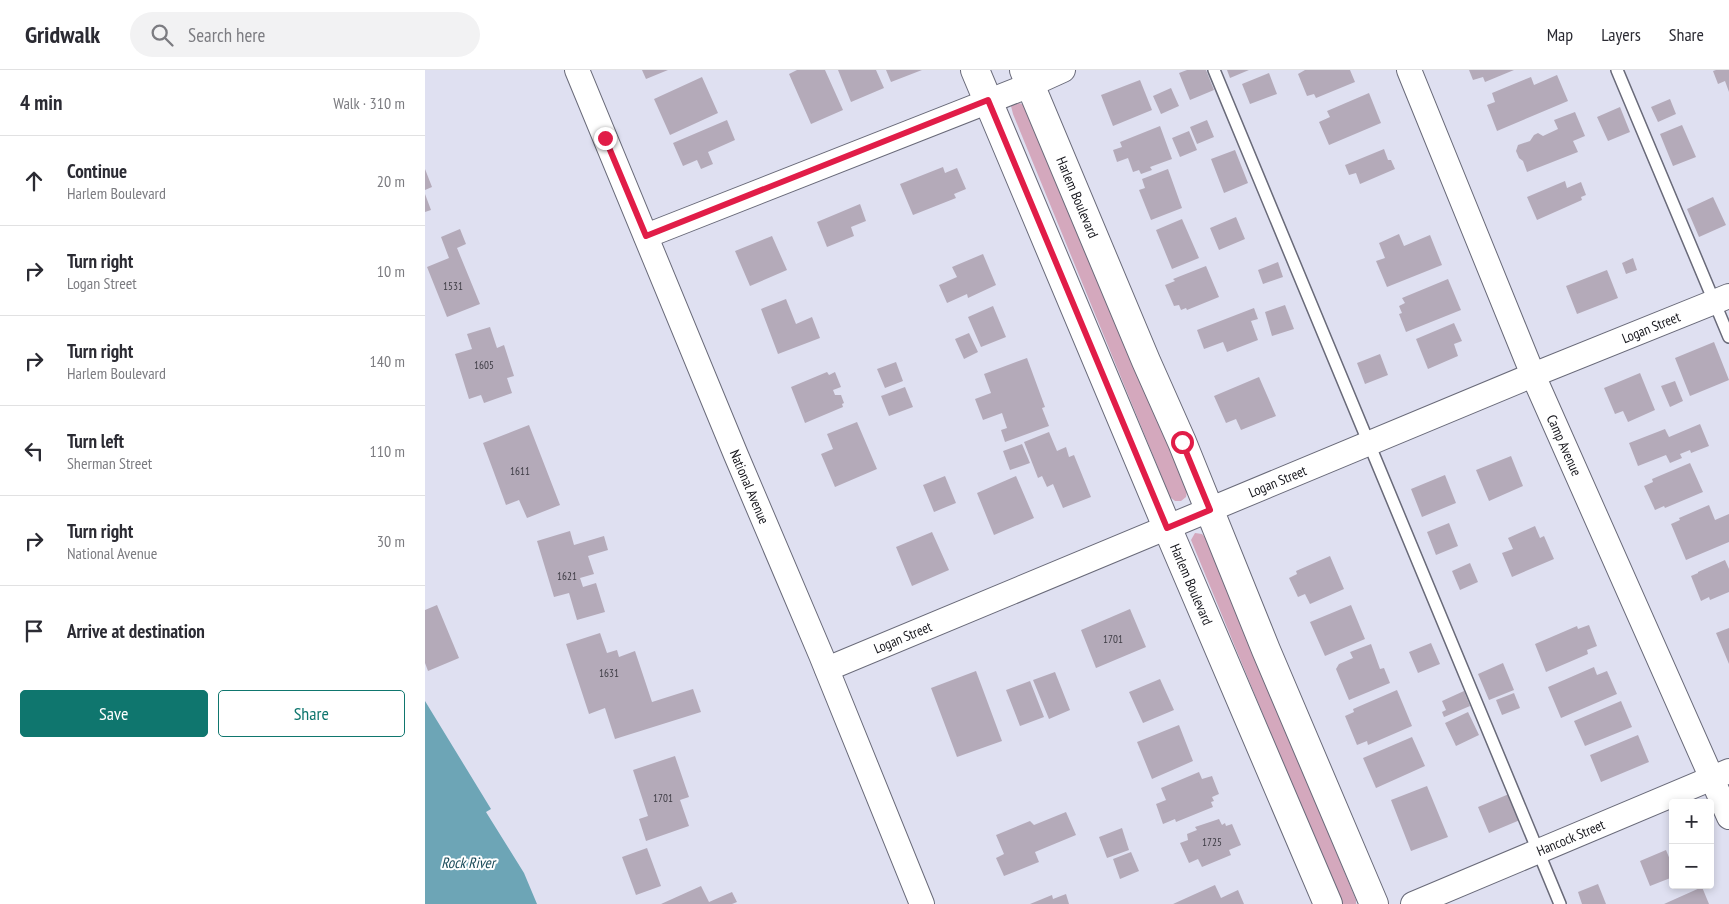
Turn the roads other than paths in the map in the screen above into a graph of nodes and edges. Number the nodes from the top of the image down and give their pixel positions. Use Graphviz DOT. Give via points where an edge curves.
graph roads {
  1 [pos="577,70"];
  2 [pos="975,70"];
  3 [pos="1063,70"];
  4 [pos="1215,70"];
  5 [pos="1409,70"];
  6 [pos="1617,70"];
  7 [pos="1027,77"];
  8 [pos="988,100"];
  9 [pos="646,236"];
  10 [pos="1722,299"];
  11 [pos="1729,337"];
  12 [pos="1533,375"];
  13 [pos="1370,444"];
  14 [pos="1210,510"];
  15 [pos="1167,528"];
  16 [pos="827,669"];
  17 [pos="1721,775"];
  18 [pos="1729,817"];
  19 [pos="1538,851"];
  20 [pos="922,904"];
  21 [pos="1328,904"];
  22 [pos="1374,904"];
  23 [pos="1413,904"];
  24 [pos="1561,904"];
  1 -- 9 [label="street, National Avenue"];
  2 -- 8 [label="street, Harlem Boulevard"];
  3 -- 7 [label="street"];
  4 -- 13 [label="lane"];
  5 -- 12 [label="street, Camp Avenue"];
  6 -- 10 [label="lane"];
  7 -- 8 [label="street"];
  7 -- 14 [label="street, Harlem Boulevard"];
  8 -- 9 [label="street"];
  8 -- 15 [label="street, Harlem Boulevard"];
  9 -- 16 [label="street, National Avenue"];
  10 -- 11 [label="lane"];
  10 -- 12 [label="street, Logan Street"];
  12 -- 13 [label="street, Logan Street"];
  12 -- 17 [label="street, Camp Avenue"];
  13 -- 14 [label="street, Logan Street"];
  13 -- 19 [label="lane"];
  14 -- 15 [label="street, Logan Street"];
  14 -- 22 [label="street, Harlem Boulevard" via="1265,650"];
  15 -- 16 [label="street, Logan Street"];
  15 -- 21 [label="street, Harlem Boulevard"];
  16 -- 20 [label="street, National Avenue"];
  17 -- 18 [label="street, Camp Avenue"];
  17 -- 19 [label="street, Hancock Street"];
  19 -- 23 [label="street, Hancock Street"];
  19 -- 24 [label="lane"];
}
